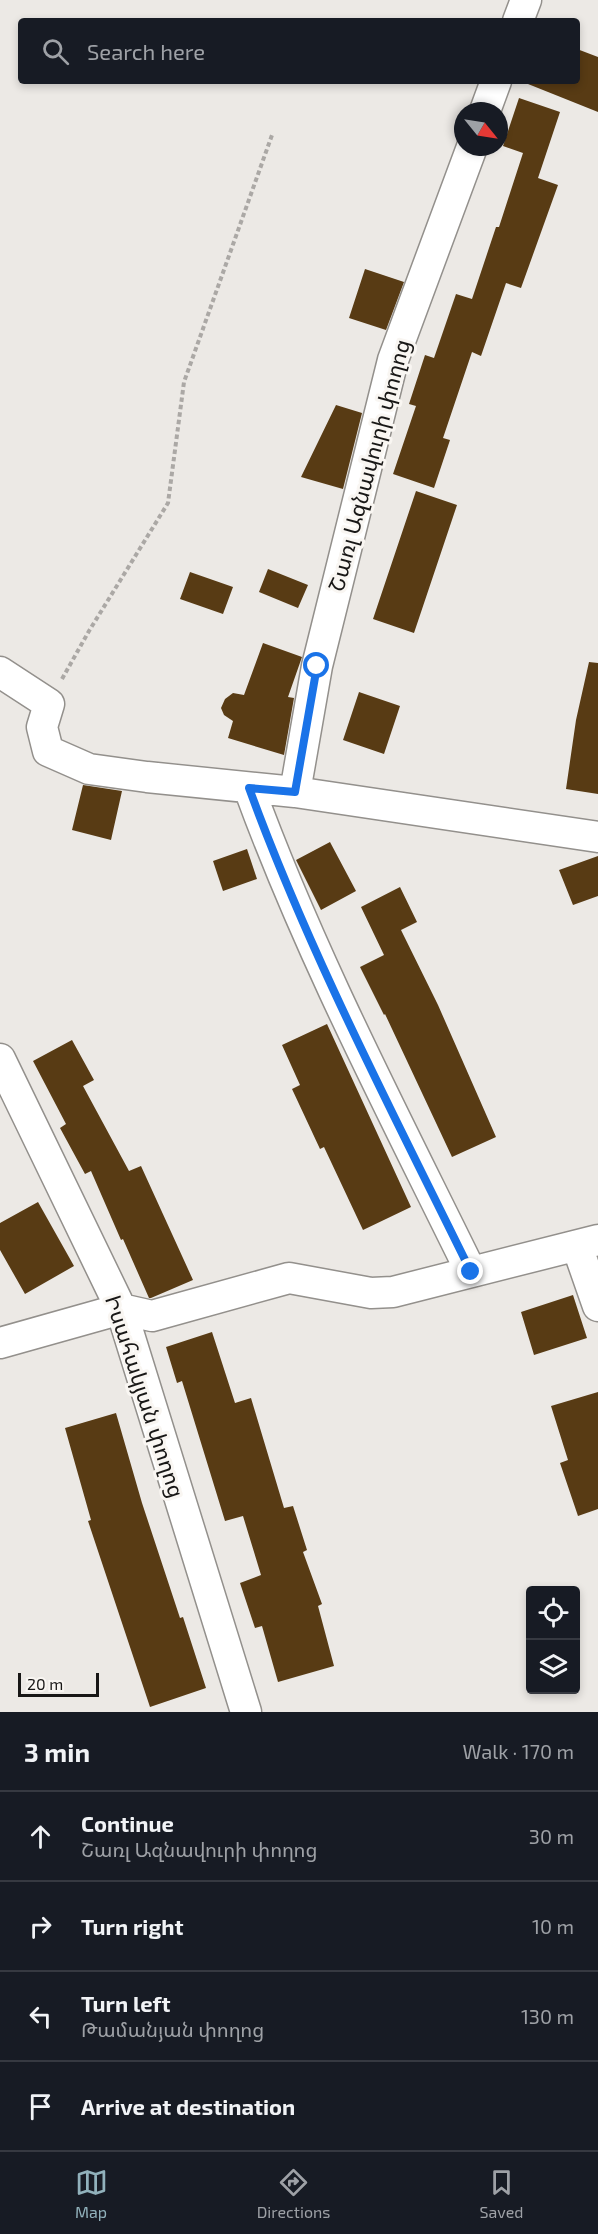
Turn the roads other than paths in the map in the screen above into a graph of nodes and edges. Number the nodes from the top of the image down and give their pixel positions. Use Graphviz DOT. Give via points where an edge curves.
graph roads {
  1 [pos="526,0"];
  2 [pos="519,18"];
  3 [pos="495,84"];
  4 [pos="488,102"];
  5 [pos="469,156"];
  6 [pos="0,672"];
  7 [pos="249,788"];
  8 [pos="295,792"];
  9 [pos="598,837"];
  10 [pos="0,1059"];
  11 [pos="588,1243"];
  12 [pos="471,1272"];
  13 [pos="598,1306"];
  14 [pos="121,1309"];
  15 [pos="0,1343"];
  16 [pos="246,1712"];
  1 -- 2 [label="street"];
  3 -- 4 [label="street"];
  5 -- 8 [label="street, Շառլ Ազնավուրի փողոց" via="393,360 317,666"];
  6 -- 7 [label="street" via="49,704 42,727 48,750 89,769"];
  7 -- 8 [label="street"];
  7 -- 12 [label="street" via="271,849 335,995"];
  8 -- 9 [label="street"];
  10 -- 14 [label="street, Իսահակյան փողոց"];
  11 -- 12 [label="street"];
  11 -- 13 [label="street"];
  12 -- 14 [label="street" via="393,1292 371,1293 289,1278 152,1316"];
  14 -- 15 [label="street"];
  14 -- 16 [label="street, Իսահակյան փողոց"];
}
